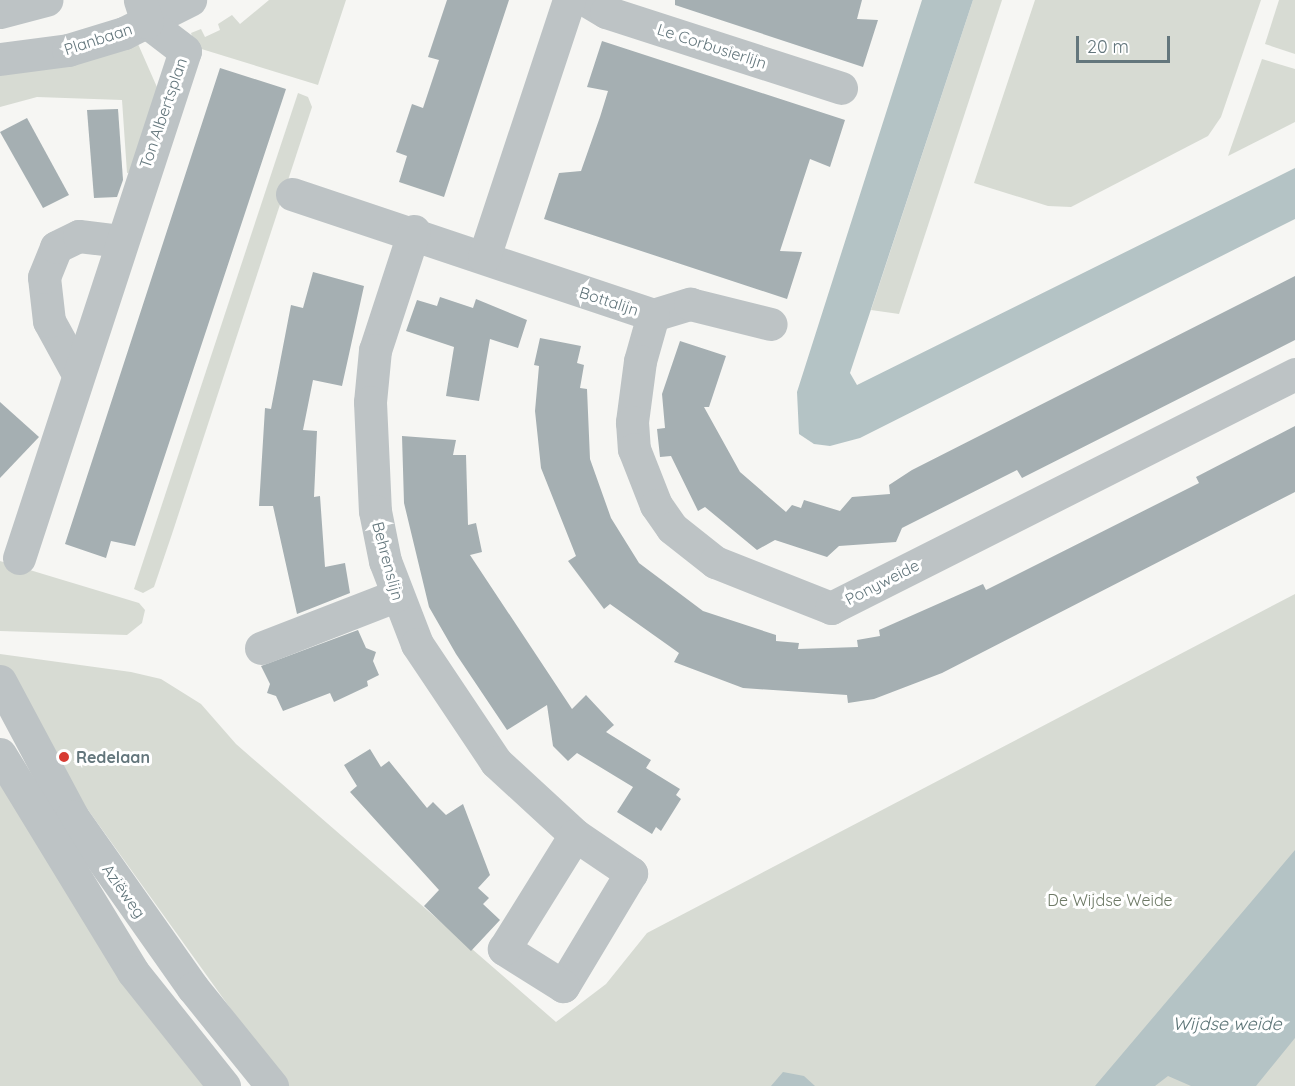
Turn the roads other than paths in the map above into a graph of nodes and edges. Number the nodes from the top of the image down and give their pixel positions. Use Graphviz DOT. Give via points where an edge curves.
graph roads {
  1 [pos="46,0"];
  2 [pos="190,0"];
  3 [pos="569,0"];
  4 [pos="586,0"];
  5 [pos="144,11"];
  6 [pos="0,12"];
  7 [pos="0,58"];
  8 [pos="841,88"];
  9 [pos="292,194"];
  10 [pos="414,231"];
  11 [pos="120,241"];
  12 [pos="484,257"];
  13 [pos="653,315"];
  14 [pos="771,324"];
  15 [pos="78,374"];
  16 [pos="1295,374"];
  17 [pos="20,558"];
  18 [pos="395,596"];
  19 [pos="261,648"];
  20 [pos="0,681"];
  21 [pos="0,754"];
  22 [pos="575,835"];
  23 [pos="224,1086"];
  24 [pos="272,1086"];
  1 -- 6 [label="street"];
  2 -- 5 [label="street, Planbaan"];
  3 -- 12 [label="street"];
  4 -- 8 [label="street, Le Corbusierlijn" via="606,12"];
  5 -- 7 [label="street, Planbaan" via="68,50"];
  5 -- 11 [label="street, Ton Albertsplan" via="184,51"];
  9 -- 10 [label="street, Bottalijn"];
  10 -- 12 [label="street, Bottalijn"];
  10 -- 18 [label="street, Behrenslijn" via="375,350 370,402 375,511"];
  11 -- 15 [label="street, Ton Albertsplan"];
  11 -- 15 [label="street" via="79,236 56,247 44,277 49,321"];
  12 -- 13 [label="street, Bottalijn"];
  13 -- 14 [label="street, Bottalijn" via="690,304"];
  13 -- 16 [label="street, Ponyweide" via="640,361 632,422 634,449 656,505 672,528 715,562 831,608"];
  15 -- 17 [label="street, Ton Albertsplan"];
  18 -- 19 [label="street"];
  18 -- 22 [label="street, Behrenslijn" via="454,706 496,762"];
  20 -- 24 [label="street, Aziëweg" via="72,816 143,918"];
  21 -- 23 [label="street" via="134,972"];
}
